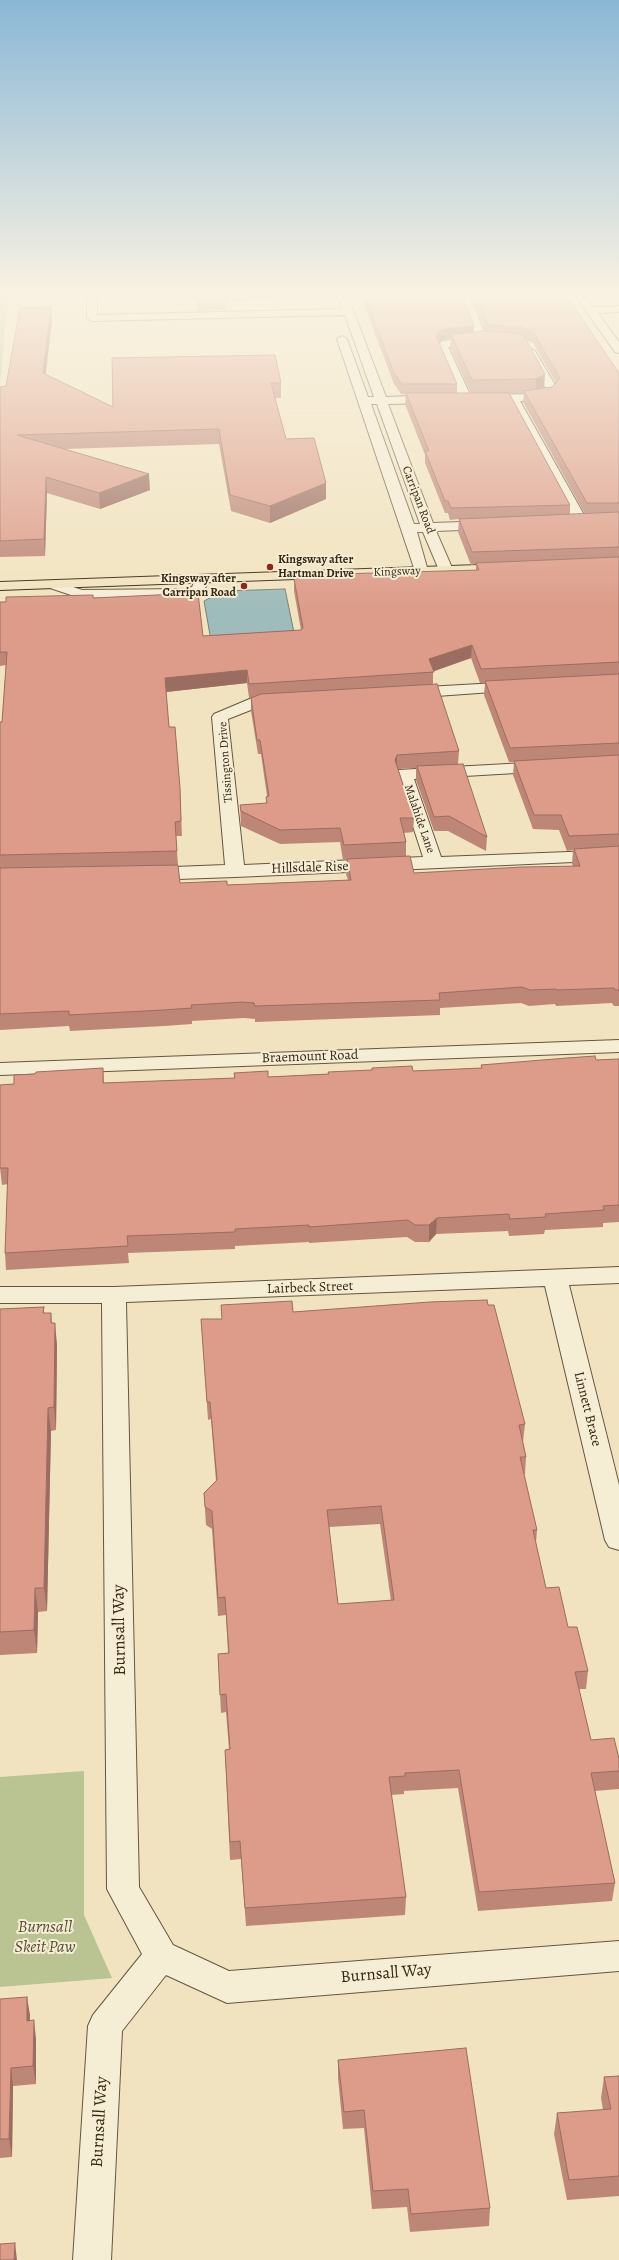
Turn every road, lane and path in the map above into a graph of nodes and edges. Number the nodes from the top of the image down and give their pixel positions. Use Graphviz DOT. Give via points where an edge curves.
graph roads {
  1 [pos="416,399"];
  2 [pos="513,399"];
  3 [pos="381,400"];
  4 [pos="364,401"];
  5 [pos="411,480"];
  6 [pos="392,481"];
  7 [pos="596,521"];
  8 [pos="565,522"];
  9 [pos="580,522"];
  10 [pos="504,525"];
  11 [pos="409,528"];
  12 [pos="428,528"];
  13 [pos="517,568"];
  14 [pos="446,570"];
  15 [pos="421,571"];
  16 [pos="202,579"];
  17 [pos="55,585"];
  18 [pos="0,586"];
  19 [pos="0,590"];
  20 [pos="533,686"];
  21 [pos="392,694"];
  22 [pos="297,699"];
  23 [pos="563,766"];
  24 [pos="619,855"];
  25 [pos="434,863"];
  26 [pos="235,871"];
  27 [pos="133,874"];
  28 [pos="619,1046"];
  29 [pos="0,1069"];
  30 [pos="619,1275"];
  31 [pos="555,1278"];
  32 [pos="0,1295"];
  33 [pos="114,1296"];
  34 [pos="619,1540"];
  35 [pos="161,1956"];
  36 [pos="619,1956"];
  37 [pos="92,2260"];
  1 -- 3 [label="street"];
  2 -- 9 [label="street"];
  3 -- 4 [label="street"];
  3 -- 5 [label="street, Carripan Road"];
  4 -- 6 [label="street, Carripan Road"];
  5 -- 6 [label="street"];
  5 -- 12 [label="street, Carripan Road"];
  6 -- 11 [label="street, Carripan Road"];
  7 -- 9 [label="street"];
  8 -- 9 [label="street"];
  10 -- 12 [label="street"];
  11 -- 12 [label="street"];
  11 -- 15 [label="street, Carripan Road"];
  12 -- 14 [label="street, Carripan Road"];
  13 -- 14 [label="main road, Kingsway"];
  14 -- 15 [label="main road, Kingsway"];
  15 -- 16 [label="main road, Kingsway"];
  16 -- 17 [label="street" via="198,590 186,593 80,594"];
  17 -- 18 [label="main road"];
  17 -- 19 [label="main road"];
  20 -- 21 [label="street"];
  22 -- 26 [label="street, Tissington Drive" via="258,701 220,717"];
  23 -- 25 [label="street, Malahide Lane" via="404,774"];
  24 -- 25 [label="street, Hillsdale Rise"];
  25 -- 26 [label="street, Hillsdale Rise"];
  26 -- 27 [label="street, Hillsdale Rise"];
  28 -- 29 [label="street, Braemount Road"];
  30 -- 31 [label="street, Lairbeck Street"];
  31 -- 33 [label="street, Lairbeck Street"];
  31 -- 34 [label="street, Linnett Brace"];
  32 -- 33 [label="street, Lairbeck Street"];
  33 -- 35 [label="street, Burnsall Way" via="124,1889"];
  35 -- 36 [label="street, Burnsall Way" via="227,1987"];
  35 -- 37 [label="street, Burnsall Way" via="105,2026"];
}
